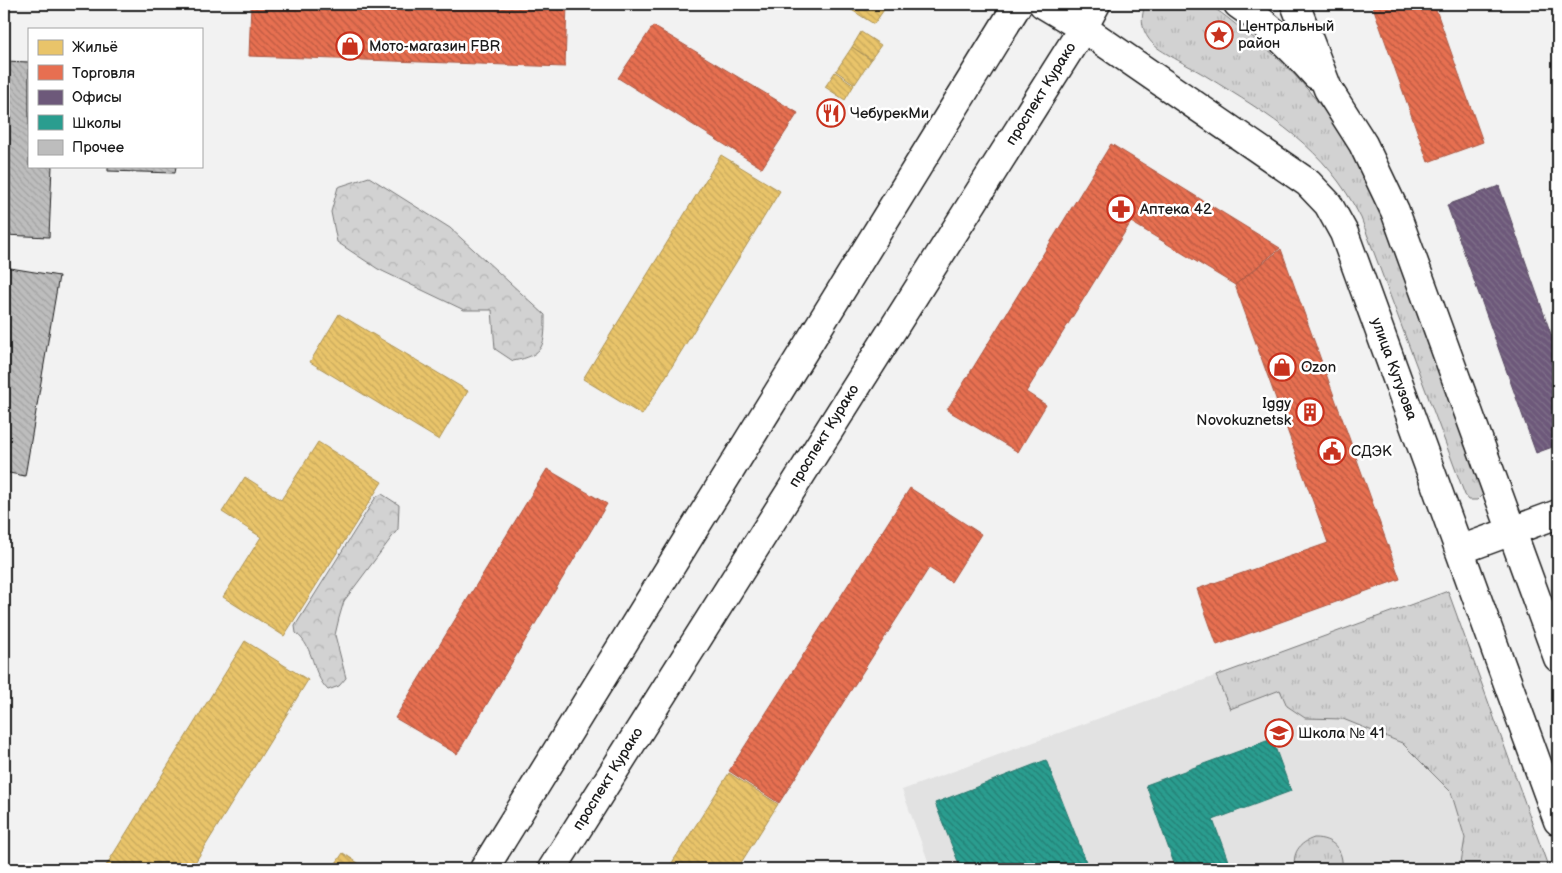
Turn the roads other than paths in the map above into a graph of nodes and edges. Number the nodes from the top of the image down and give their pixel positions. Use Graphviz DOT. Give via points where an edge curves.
graph roads {
  1 [pos="1018,4"];
  2 [pos="1043,4"];
  3 [pos="1096,4"];
  4 [pos="1238,4"];
  5 [pos="1295,4"];
  6 [pos="1083,28"];
  7 [pos="1328,89"];
  8 [pos="1558,514"];
  9 [pos="1512,531"];
  10 [pos="1460,550"];
  11 [pos="1558,658"];
  12 [pos="1558,821"];
  13 [pos="484,869"];
  14 [pos="552,869"];
  1 -- 13 [label="main road"];
  2 -- 6 [label="main road, улица Кутузова"];
  3 -- 6 [label="main road, проспект Курако"];
  4 -- 7 [label="main road" via="1290,46"];
  5 -- 7 [label="main road"];
  6 -- 10 [label="main road, улица Кутузова" via="1308,183 1328,204 1344,233"];
  6 -- 14 [label="main road, проспект Курако"];
  7 -- 9 [label="main road" via="1362,144 1395,211"];
  8 -- 9 [label="main road"];
  9 -- 10 [label="main road"];
  9 -- 11 [label="main road"];
  10 -- 12 [label="main road, улица Кутузова"];
}
